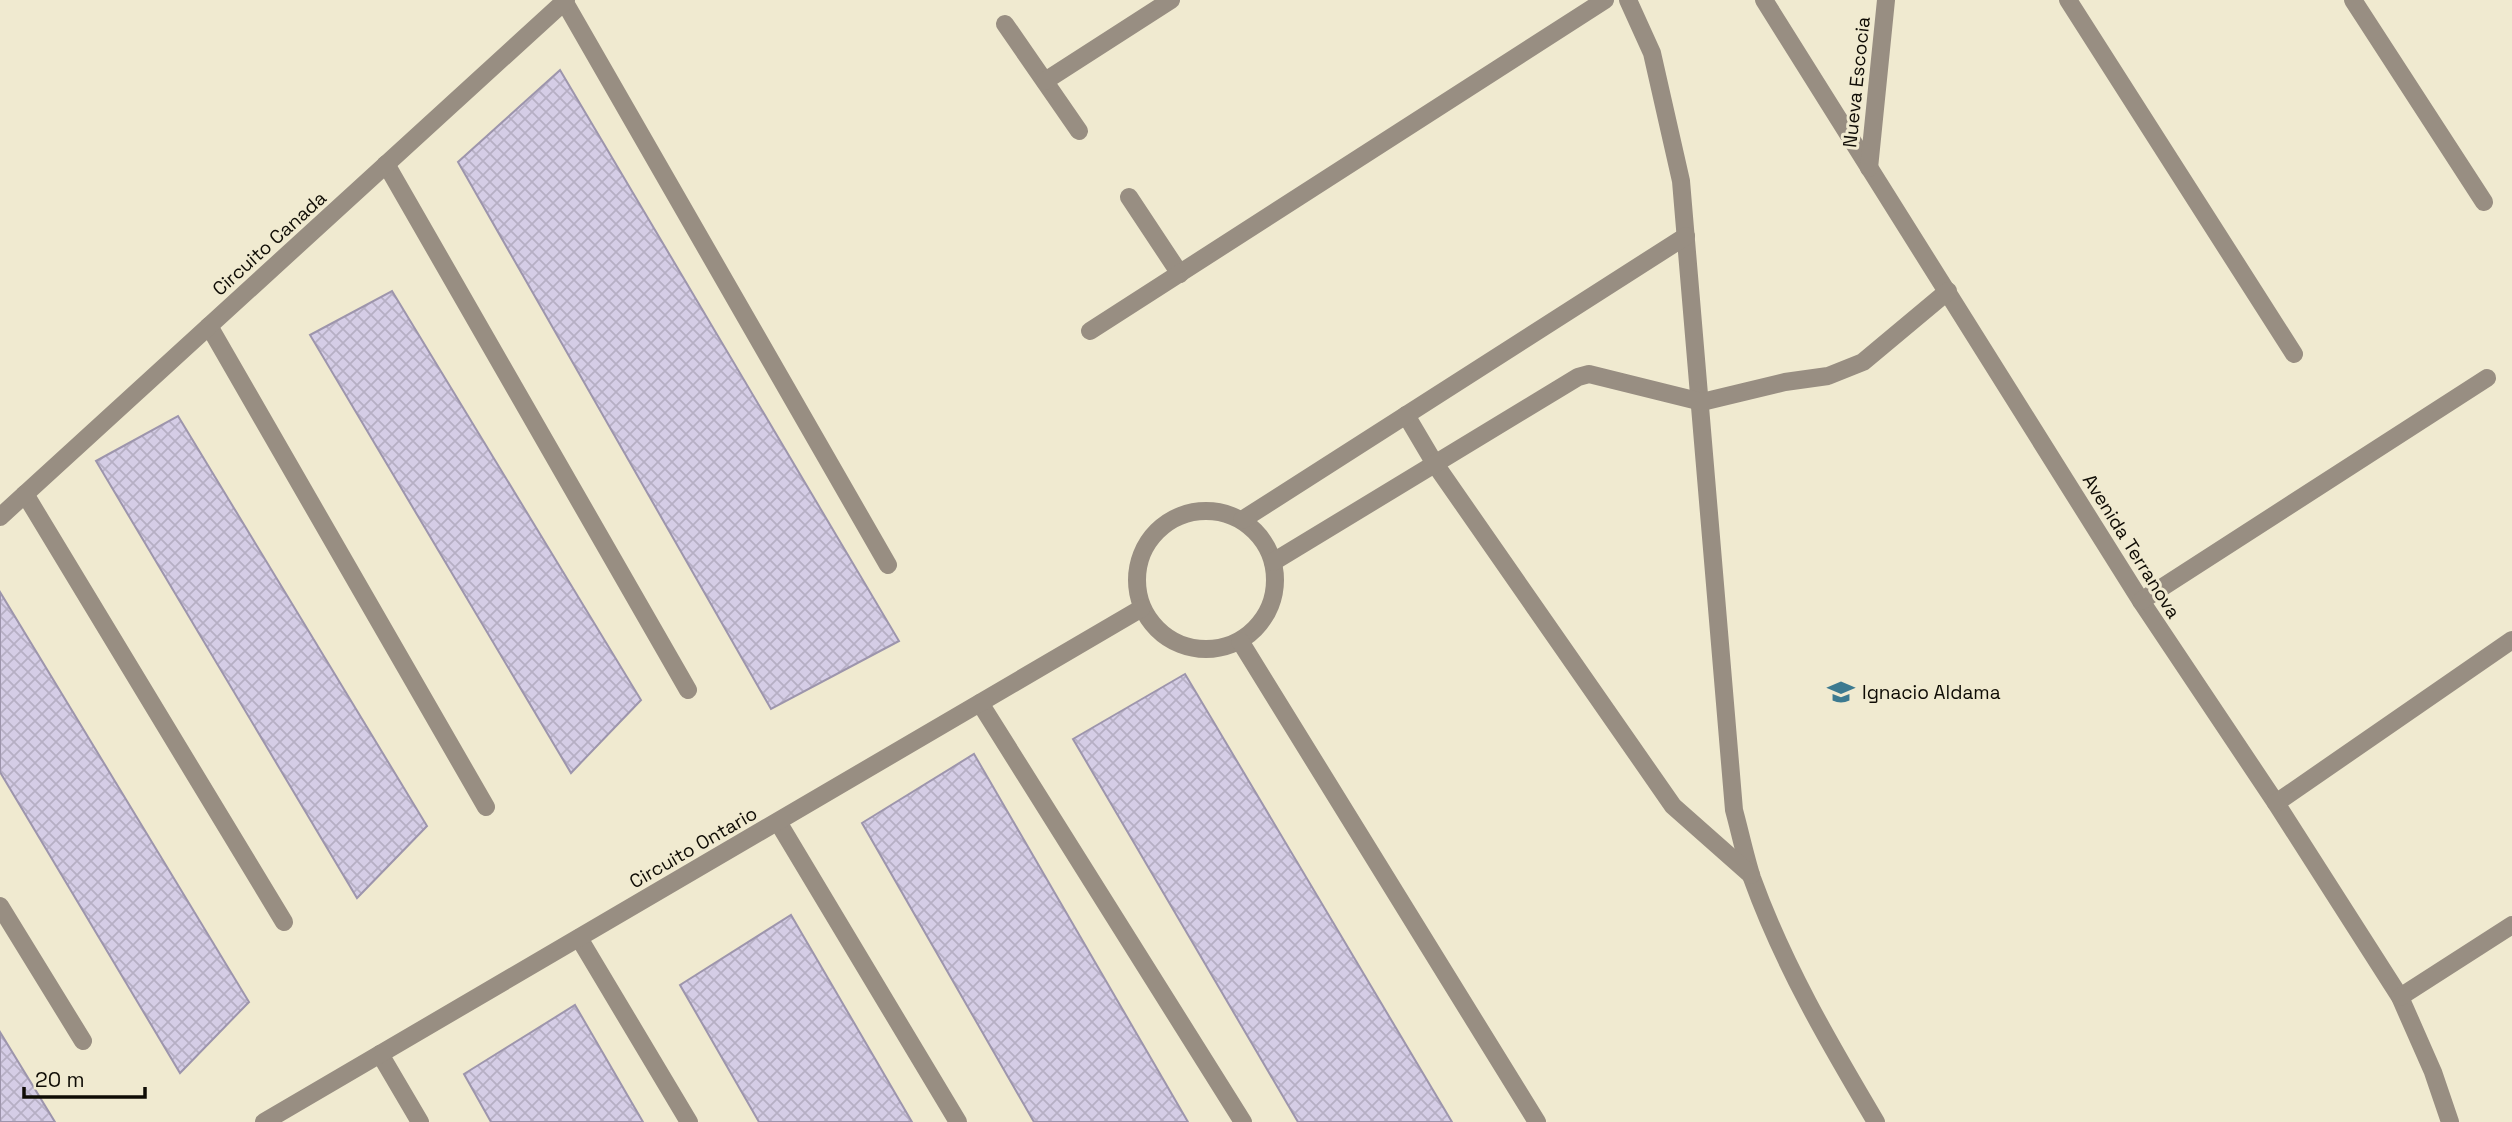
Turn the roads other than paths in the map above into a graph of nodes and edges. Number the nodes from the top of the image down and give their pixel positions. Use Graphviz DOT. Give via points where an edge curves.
graph roads {
  1 [pos="1171,0"];
  2 [pos="1605,0"];
  3 [pos="1628,0"];
  4 [pos="1764,0"];
  5 [pos="1886,0"];
  6 [pos="2067,0"];
  7 [pos="2353,0"];
  8 [pos="565,1"];
  9 [pos="1005,24"];
  10 [pos="1045,81"];
  11 [pos="1079,131"];
  12 [pos="386,164"];
  13 [pos="1869,168"];
  14 [pos="1129,197"];
  15 [pos="2484,202"];
  16 [pos="1686,236"];
  17 [pos="1180,274"];
  18 [pos="1948,291"];
  19 [pos="209,326"];
  20 [pos="1090,331"];
  21 [pos="2294,354"];
  22 [pos="2487,378"];
  23 [pos="1702,402"];
  24 [pos="1406,415"];
  25 [pos="1436,464"];
  26 [pos="26,494"];
  27 [pos="0,517"];
  28 [pos="1242,520"];
  29 [pos="1273,562"];
  30 [pos="888,565"];
  31 [pos="2141,601"];
  32 [pos="1142,608"];
  33 [pos="2512,640"];
  34 [pos="1240,641"];
  35 [pos="688,690"];
  36 [pos="980,703"];
  37 [pos="2276,803"];
  38 [pos="486,807"];
  39 [pos="778,822"];
  40 [pos="1752,876"];
  41 [pos="0,906"];
  42 [pos="284,922"];
  43 [pos="2512,925"];
  44 [pos="579,937"];
  45 [pos="2400,997"];
  46 [pos="83,1041"];
  47 [pos="380,1054"];
  48 [pos="264,1122"];
  49 [pos="420,1122"];
  50 [pos="689,1122"];
  51 [pos="958,1122"];
  52 [pos="1243,1122"];
  53 [pos="1537,1122"];
  54 [pos="1876,1122"];
  55 [pos="2450,1122"];
  1 -- 10 [label="street"];
  2 -- 17 [label="street"];
  3 -- 16 [label="street" via="1652,52 1681,181"];
  4 -- 13 [label="street, Avenida Terranova"];
  5 -- 13 [label="street, Nueva Escocia"];
  6 -- 21 [label="street"];
  7 -- 15 [label="street"];
  8 -- 12 [label="street, Circuito Canada"];
  8 -- 30 [label="street"];
  9 -- 10 [label="street"];
  10 -- 11 [label="street"];
  12 -- 19 [label="street, Circuito Canada"];
  12 -- 35 [label="street"];
  13 -- 18 [label="street, Avenida Terranova"];
  14 -- 17 [label="street"];
  16 -- 23 [label="street"];
  16 -- 24 [label="street"];
  17 -- 20 [label="street"];
  18 -- 23 [label="street" via="1863,362 1828,376"];
  18 -- 31 [label="street, Avenida Terranova"];
  19 -- 26 [label="street, Circuito Canada"];
  19 -- 38 [label="street"];
  22 -- 31 [label="street"];
  23 -- 25 [label="street" via="1589,374"];
  23 -- 40 [label="street" via="1728,757 1734,810"];
  24 -- 25 [label="street"];
  24 -- 28 [label="street"];
  25 -- 29 [label="street"];
  25 -- 40 [label="street" via="1673,806"];
  26 -- 27 [label="street, Circuito Canada"];
  26 -- 42 [label="street"];
  28 -- 29 [label="street" via="1254,530"];
  28 -- 32 [label="street" via="1205,510 1174,518 1156,532 1141,554 1136,581"];
  29 -- 34 [label="street" via="1276,579 1270,608 1255,631"];
  31 -- 37 [label="street, Avenida Terranova"];
  32 -- 34 [label="street" via="1157,630 1181,646 1207,650"];
  32 -- 36 [label="street, Circuito Ontario"];
  33 -- 37 [label="street"];
  34 -- 53 [label="street"];
  36 -- 39 [label="street, Circuito Ontario"];
  36 -- 52 [label="street"];
  37 -- 45 [label="street, Avenida Terranova"];
  39 -- 44 [label="street, Circuito Ontario"];
  39 -- 51 [label="street"];
  40 -- 54 [label="street" via="1779,946"];
  41 -- 46 [label="street"];
  43 -- 45 [label="street"];
  44 -- 47 [label="street, Circuito Ontario"];
  44 -- 50 [label="street"];
  45 -- 55 [label="street, Avenida Terranova"];
  47 -- 48 [label="street, Circuito Ontario"];
  47 -- 49 [label="street"];
}
